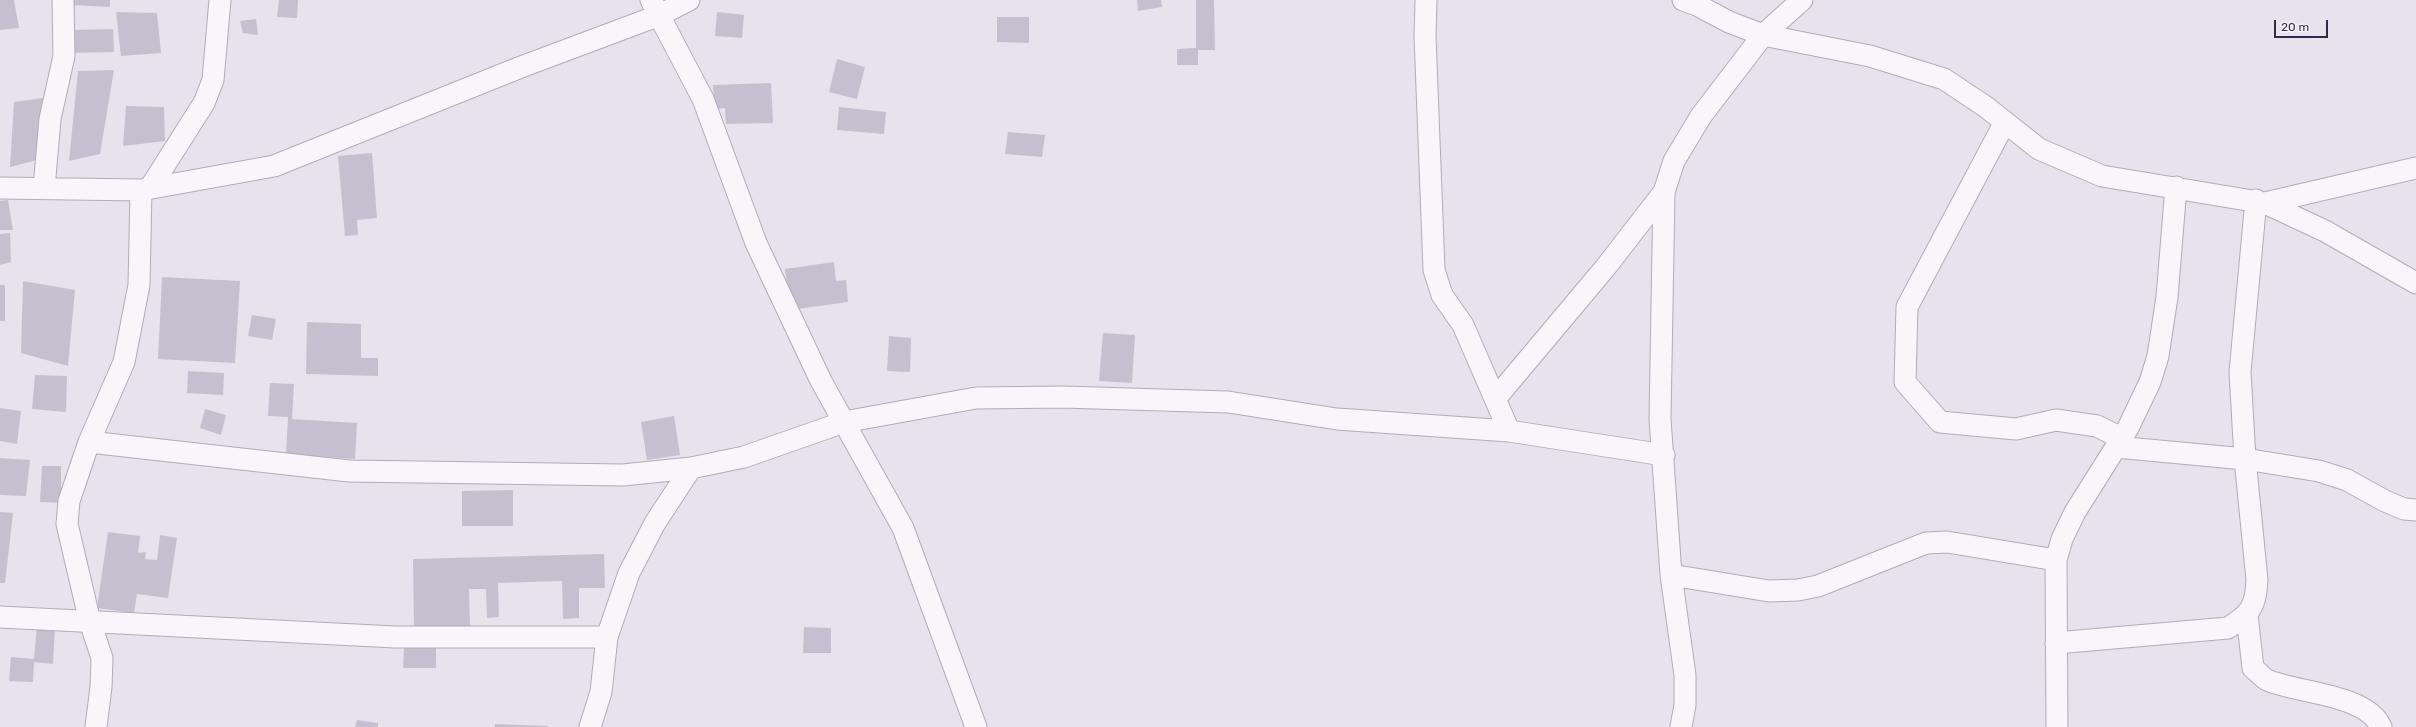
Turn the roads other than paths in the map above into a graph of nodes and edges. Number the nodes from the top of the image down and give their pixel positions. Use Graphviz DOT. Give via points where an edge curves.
graph roads {
  1 [pos="63,0"];
  2 [pos="220,0"];
  3 [pos="689,0"];
  4 [pos="1426,0"];
  5 [pos="1683,0"];
  6 [pos="1725,0"];
  7 [pos="1802,0"];
  8 [pos="657,6"];
  9 [pos="1729,22"];
  10 [pos="1763,35"];
  11 [pos="2005,122"];
  12 [pos="2416,168"];
  13 [pos="0,188"];
  14 [pos="44,188"];
  15 [pos="2176,188"];
  16 [pos="146,189"];
  17 [pos="1664,192"];
  18 [pos="2261,201"];
  19 [pos="2416,283"];
  20 [pos="1495,399"];
  21 [pos="844,422"];
  22 [pos="1509,431"];
  23 [pos="89,442"];
  24 [pos="2119,442"];
  25 [pos="1664,454"];
  26 [pos="2245,459"];
  27 [pos="691,468"];
  28 [pos="2416,510"];
  29 [pos="2056,560"];
  30 [pos="1671,575"];
  31 [pos="2247,616"];
  32 [pos="0,617"];
  33 [pos="90,622"];
  34 [pos="607,637"];
  35 [pos="2056,643"];
  36 [pos="96,727"];
  37 [pos="590,727"];
  38 [pos="976,727"];
  39 [pos="1681,727"];
  40 [pos="2057,727"];
  41 [pos="2381,727"];
  1 -- 14 [label="street" via="64,56 50,119"];
  2 -- 16 [label="street" via="213,80 204,103"];
  3 -- 8 [label="street"];
  4 -- 20 [label="street" via="1434,270 1442,294 1463,325"];
  5 -- 9 [label="street"];
  6 -- 9 [label="street"];
  7 -- 10 [label="street"];
  8 -- 16 [label="street" via="521,67 274,166"];
  8 -- 21 [label="street" via="703,99 756,243 821,381"];
  9 -- 10 [label="street"];
  10 -- 11 [label="street" via="1870,56 1944,79"];
  10 -- 17 [label="street" via="1686,139 1674,161"];
  11 -- 15 [label="street" via="2039,149 2102,176"];
  11 -- 24 [label="street" via="1907,308 1905,382 1940,422 2016,429 2056,420 2096,426"];
  12 -- 18 [label="street"];
  13 -- 14 [label="street"];
  14 -- 16 [label="street"];
  15 -- 18 [label="street"];
  15 -- 24 [label="street" via="2167,296 2158,356 2150,382"];
  16 -- 23 [label="street" via="139,285 124,362"];
  17 -- 20 [label="street"];
  17 -- 25 [label="street" via="1660,419"];
  18 -- 19 [label="street" via="2325,231"];
  18 -- 26 [label="street" via="2240,372"];
  20 -- 22 [label="street"];
  21 -- 22 [label="street" via="976,398 1063,397 1228,402 1337,419"];
  21 -- 27 [label="street" via="744,457"];
  21 -- 38 [label="street" via="903,528"];
  22 -- 25 [label="street"];
  23 -- 27 [label="street" via="349,471 623,475"];
  23 -- 33 [label="street" via="69,501 67,524"];
  24 -- 26 [label="street"];
  24 -- 29 [label="street" via="2075,512 2062,539"];
  25 -- 30 [label="street"];
  26 -- 28 [label="street" via="2319,471 2347,480 2404,509"];
  26 -- 31 [label="street" via="2257,580 2256,598"];
  27 -- 34 [label="street" via="655,523 628,573"];
  29 -- 30 [label="street" via="1947,542 1926,542 1818,586 1798,590 1769,592"];
  29 -- 35 [label="street"];
  30 -- 39 [label="street" via="1684,675 1685,705"];
  31 -- 35 [label="street" via="2228,628"];
  31 -- 41 [label="street" via="2253,668 2267,679 2319,692 2360,707"];
  32 -- 33 [label="street"];
  33 -- 34 [label="street" via="395,637"];
  33 -- 36 [label="street" via="102,658"];
  34 -- 37 [label="street" via="601,692"];
  35 -- 40 [label="street"];
}
